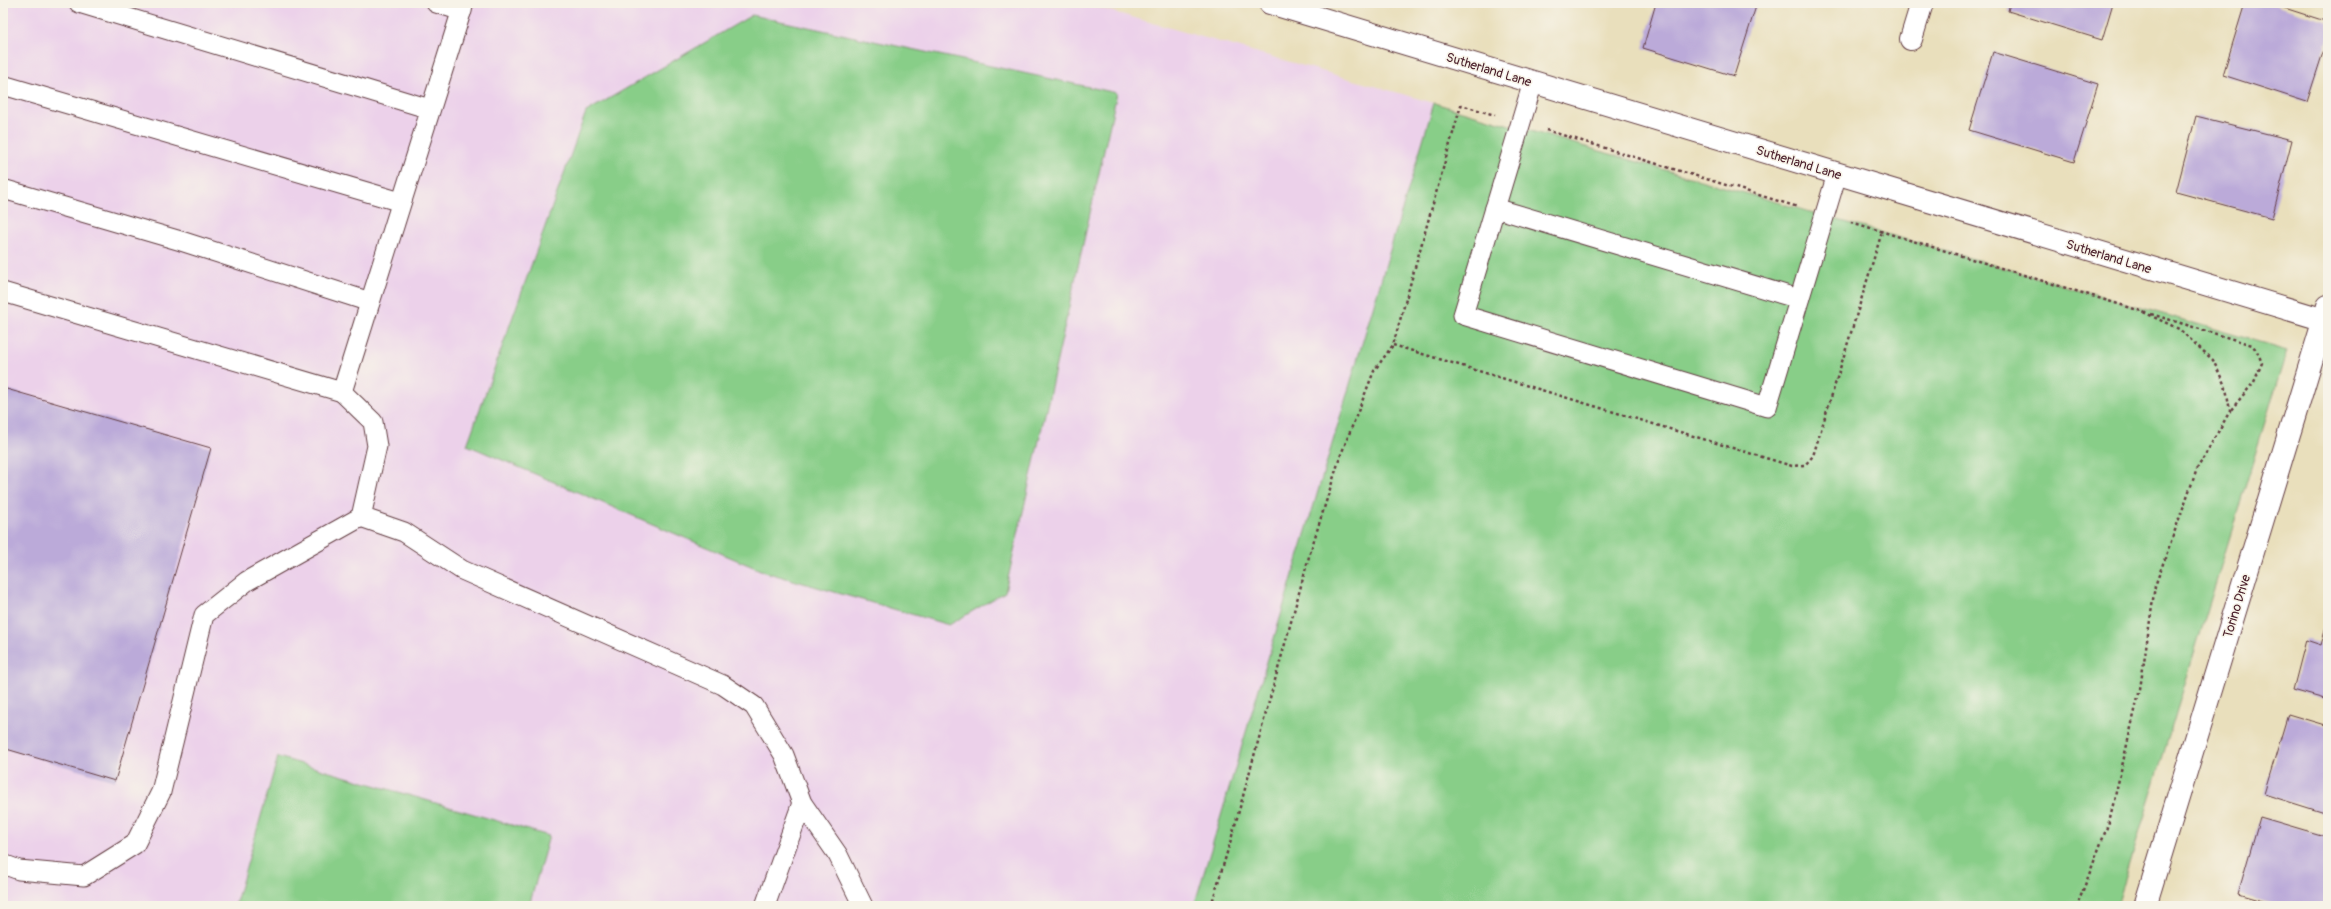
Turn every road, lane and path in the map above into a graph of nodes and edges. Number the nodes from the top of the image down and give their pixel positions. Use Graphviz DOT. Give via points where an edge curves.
graph roads {
  1 [pos="79,3"];
  2 [pos="436,3"];
  3 [pos="1270,3"];
  4 [pos="1922,3"];
  5 [pos="463,7"];
  6 [pos="1911,39"];
  7 [pos="1533,82"];
  8 [pos="3,85"];
  9 [pos="430,110"];
  10 [pos="1521,122"];
  11 [pos="1837,174"];
  12 [pos="3,189"];
  13 [pos="401,202"];
  14 [pos="1495,208"];
  15 [pos="1825,215"];
  16 [pos="3,292"];
  17 [pos="1799,299"];
  18 [pos="370,302"];
  19 [pos="2142,311"];
  20 [pos="2327,316"];
  21 [pos="342,392"];
  22 [pos="2230,411"];
  23 [pos="361,517"];
  24 [pos="802,804"];
  25 [pos="3,864"];
  26 [pos="765,906"];
  27 [pos="863,906"];
  28 [pos="1211,906"];
  29 [pos="2077,906"];
  30 [pos="2145,906"];
  1 -- 9 [label="lane"];
  2 -- 5 [label="lane"];
  3 -- 7 [label="street, Sutherland Lane"];
  4 -- 6 [label="street"];
  5 -- 9 [label="lane"];
  7 -- 10 [label="lane"];
  7 -- 11 [label="street, Sutherland Lane"];
  8 -- 13 [label="lane"];
  9 -- 13 [label="lane"];
  10 -- 14 [label="lane"];
  10 -- 15 [label="path"];
  10 -- 28 [label="path" via="1461,105 1393,345 1374,371 1340,457 1310,553"];
  11 -- 15 [label="lane"];
  11 -- 20 [label="street, Sutherland Lane"];
  12 -- 18 [label="lane" via="181,241"];
  13 -- 18 [label="lane"];
  14 -- 17 [label="lane"];
  14 -- 17 [label="lane" via="1463,315 1767,407"];
  15 -- 17 [label="lane"];
  15 -- 19 [label="path"];
  16 -- 21 [label="lane"];
  18 -- 21 [label="lane"];
  19 -- 22 [label="path" via="2178,329 2213,360 2226,388"];
  19 -- 22 [label="path" via="2252,345 2262,362 2254,382"];
  20 -- 30 [label="street, Torino Drive"];
  21 -- 23 [label="lane" via="372,422 376,446"];
  22 -- 29 [label="path" via="2197,469 2155,586 2140,689 2109,822"];
  23 -- 24 [label="lane" via="404,532 462,570 724,686 754,706 784,755"];
  23 -- 25 [label="lane" via="246,581 204,615 161,792 135,844 84,876 19,870"];
  24 -- 26 [label="lane"];
  24 -- 27 [label="lane" via="838,855"];
}
